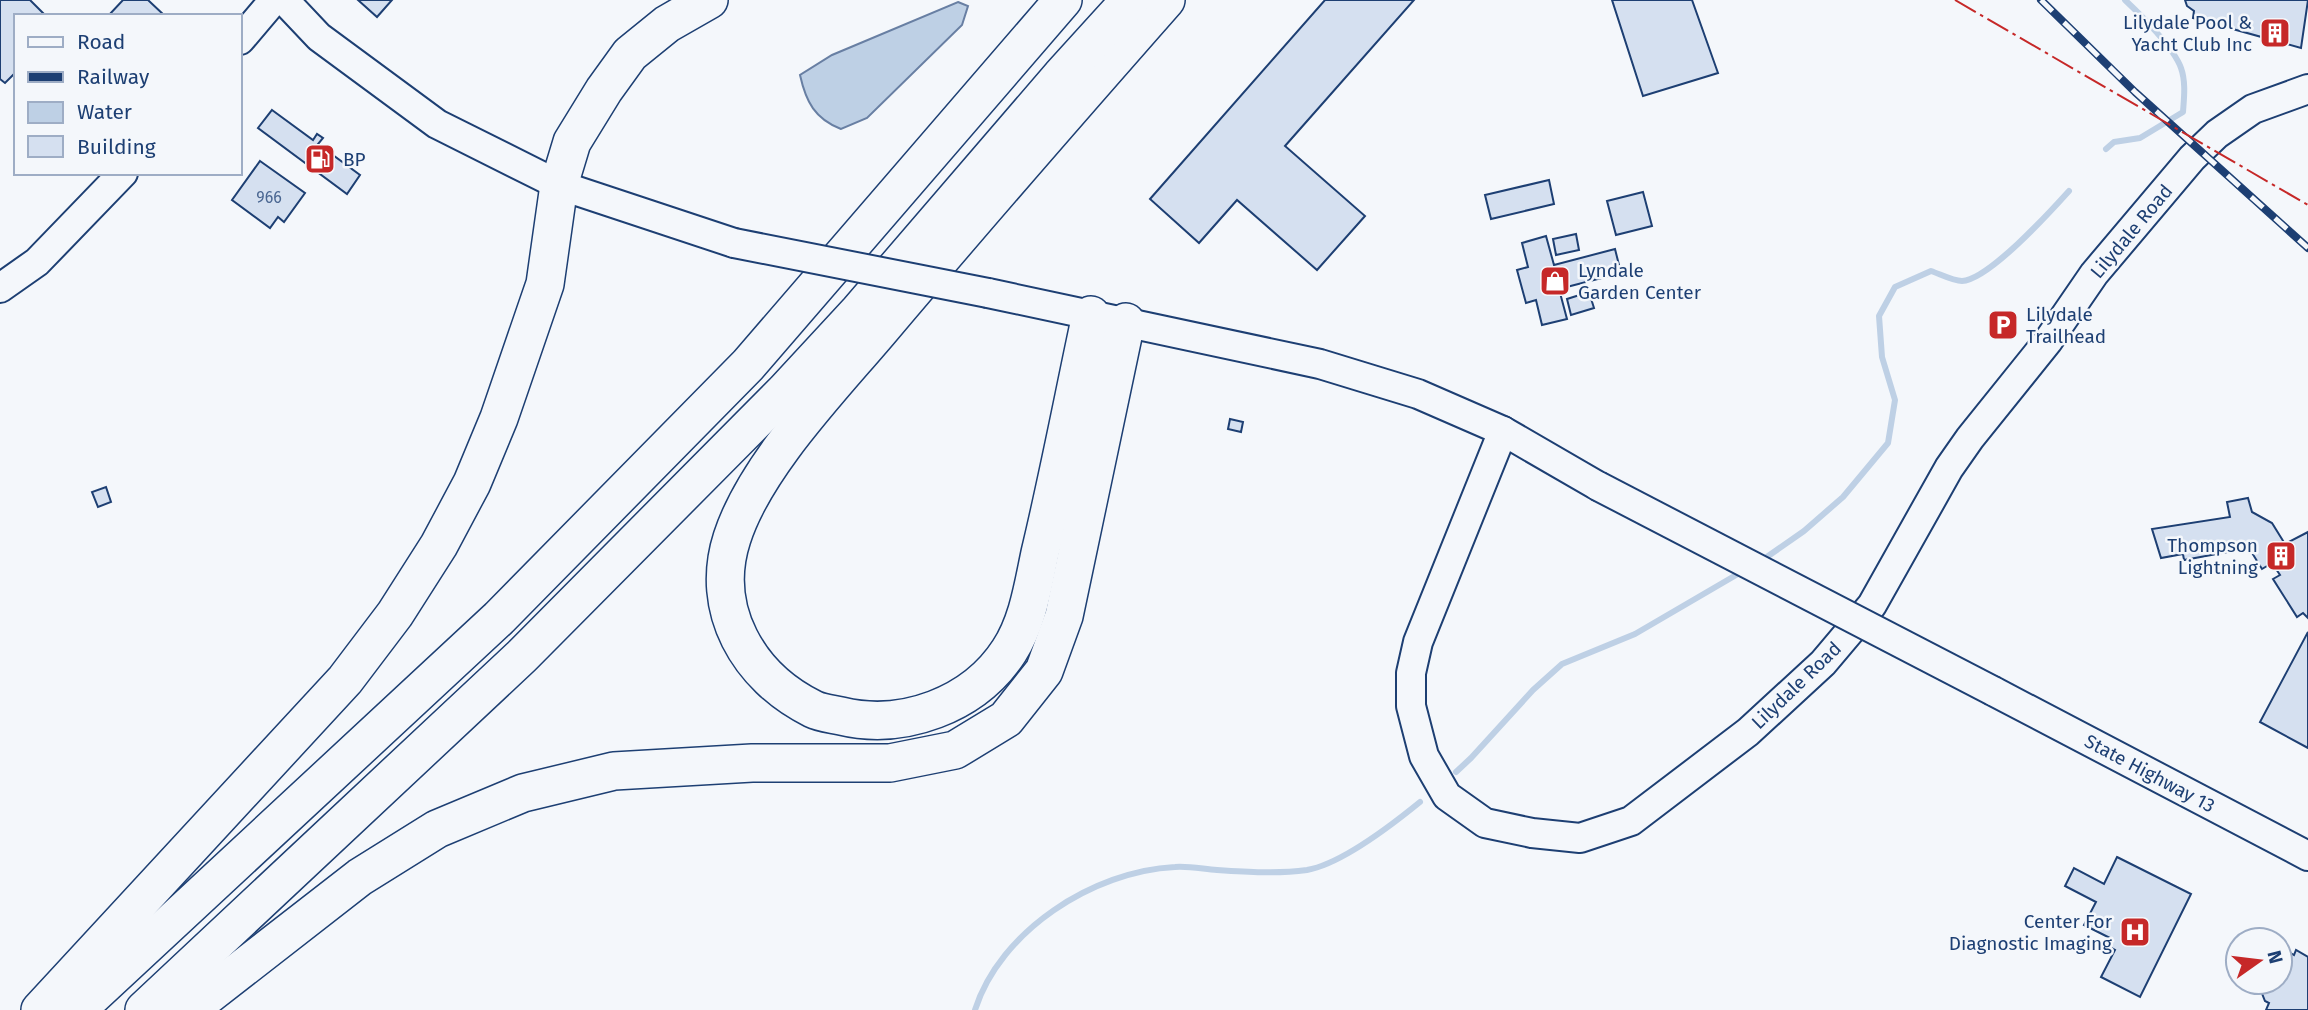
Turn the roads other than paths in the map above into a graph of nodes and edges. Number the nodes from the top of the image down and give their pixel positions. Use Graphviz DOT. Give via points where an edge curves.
graph roads {
  1 [pos="274,0"];
  2 [pos="284,0"];
  3 [pos="709,0"];
  4 [pos="1063,0"];
  5 [pos="1130,0"];
  6 [pos="1166,0"];
  7 [pos="242,38"];
  8 [pos="2308,89"];
  9 [pos="120,175"];
  10 [pos="559,186"];
  11 [pos="0,288"];
  12 [pos="1109,319"];
  13 [pos="1503,432"];
  14 [pos="2308,856"];
  15 [pos="40,1010"];
  16 [pos="76,1010"];
  17 [pos="144,1010"];
  18 [pos="189,1010"];
  1 -- 7 [label="street"];
  2 -- 10 [label="street, State Highway 13" via="319,37 437,124"];
  3 -- 10 [label="highway" via="667,24 630,54 572,142"];
  4 -- 16 [label="highway" via="748,365 499,618"];
  5 -- 17 [label="highway" via="785,391 522,656"];
  6 -- 12 [label="highway" via="820,401 759,482 733,536 724,573 728,607 740,643 782,689 814,710 848,718 883,721 920,716 979,684 1009,652 1025,619 1050,512"];
  8 -- 13 [label="street, Lilydale Road" via="2253,109 2192,158 2094,274 2048,341 1970,438 1872,605 1823,663 1748,732 1631,821 1580,838 1485,823 1447,796 1424,756 1411,706 1411,673 1418,642"];
  9 -- 11 [label="street" via="37,262"];
  10 -- 12 [label="street, State Highway 13, bridge" via="734,243"];
  10 -- 15 [label="highway" via="545,284 495,429 439,545 345,680"];
  12 -- 13 [label="street, State Highway 13" via="1320,364 1418,394"];
  12 -- 18 [label="highway" via="1064,616 1044,671 1006,719 955,750 890,763 752,763 614,771 523,793 438,829 360,877"];
  13 -- 14 [label="street, State Highway 13, bridge" via="1598,486"];
}
